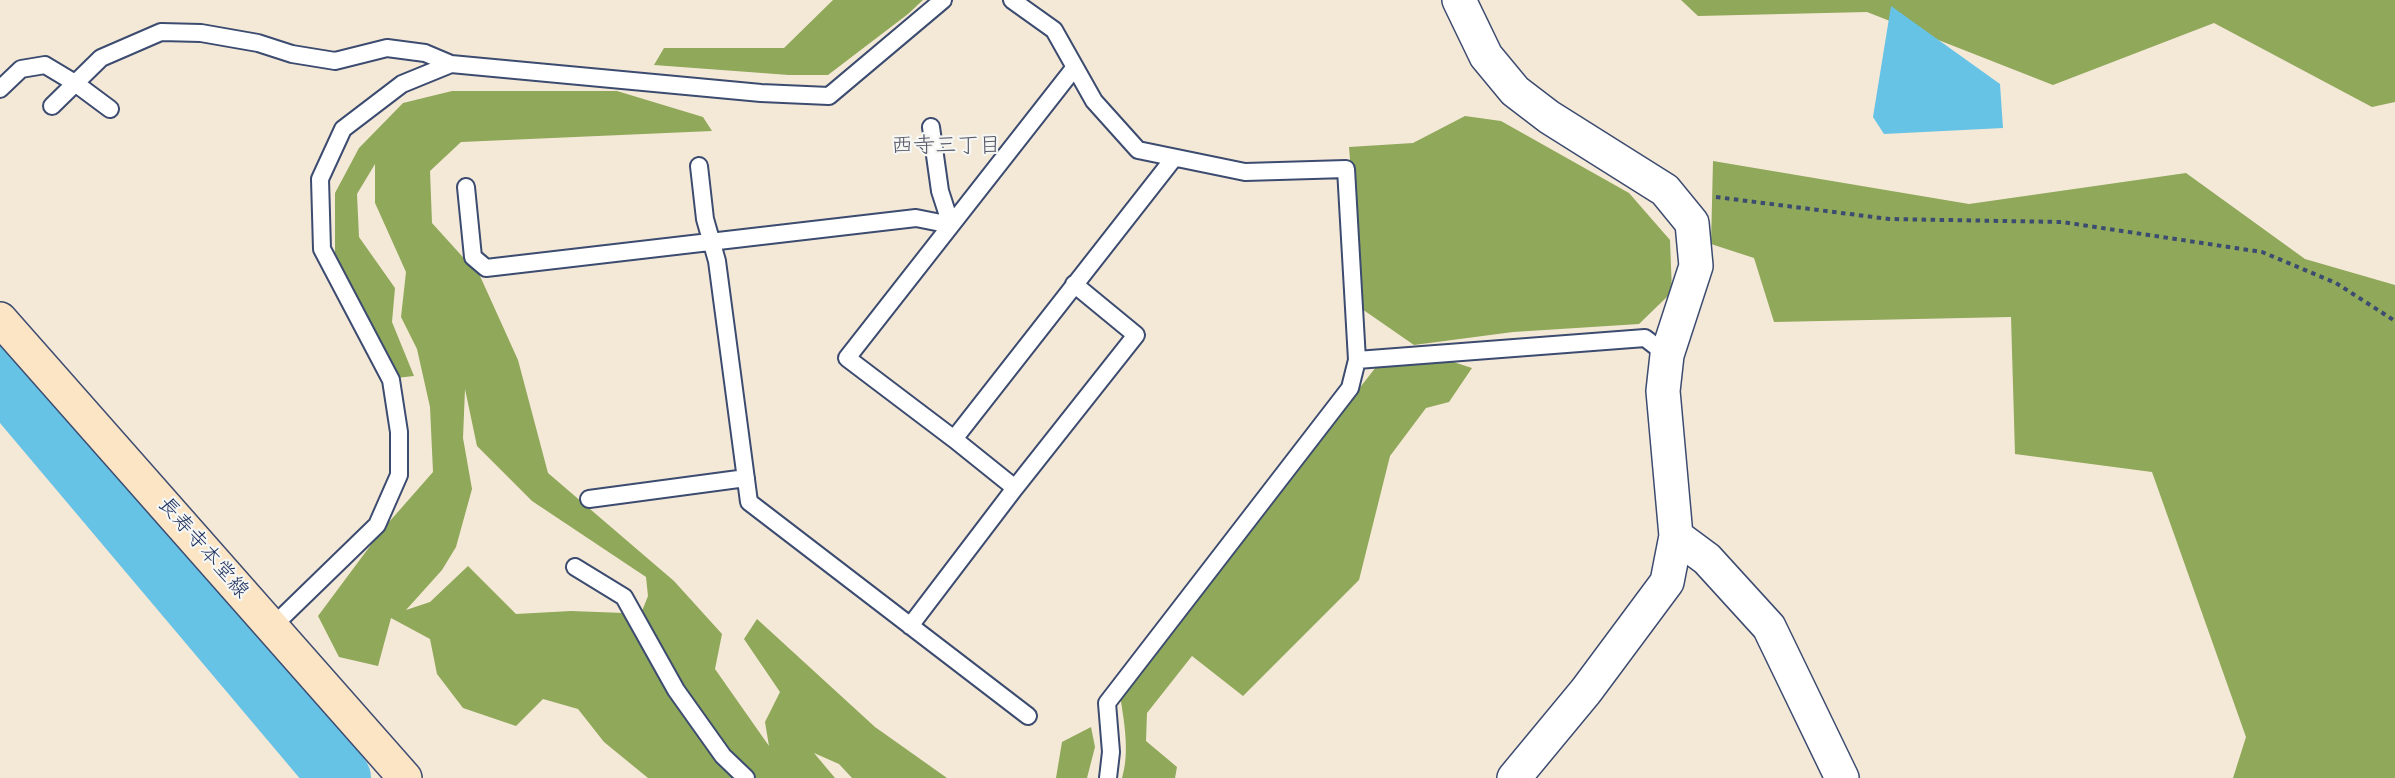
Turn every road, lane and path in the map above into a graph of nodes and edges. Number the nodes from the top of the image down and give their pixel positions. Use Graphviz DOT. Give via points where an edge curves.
graph roads {
  1 [pos="943,0"];
  2 [pos="1012,0"];
  3 [pos="1459,0"];
  4 [pos="451,64"];
  5 [pos="1075,67"];
  6 [pos="75,83"];
  7 [pos="0,89"];
  8 [pos="52,106"];
  9 [pos="110,109"];
  10 [pos="931,127"];
  11 [pos="1174,158"];
  12 [pos="699,166"];
  13 [pos="466,187"];
  14 [pos="1665,190"];
  15 [pos="951,225"];
  16 [pos="711,242"];
  17 [pos="1074,285"];
  18 [pos="0,319"];
  19 [pos="2395,321"];
  20 [pos="1667,355"];
  21 [pos="1357,360"];
  22 [pos="954,439"];
  23 [pos="746,478"];
  24 [pos="1015,488"];
  25 [pos="589,499"];
  26 [pos="1676,536"];
  27 [pos="575,567"];
  28 [pos="910,626"];
  29 [pos="272,627"];
  30 [pos="1028,716"];
  31 [pos="405,778"];
  32 [pos="746,778"];
  33 [pos="1108,778"];
  34 [pos="1514,778"];
  35 [pos="1842,778"];
  1 -- 4 [label="lane" via="829,96"];
  2 -- 5 [label="lane" via="1054,30"];
  3 -- 14 [label="street" via="1486,56 1515,91"];
  4 -- 6 [label="lane" via="425,53 387,48 335,61 201,33 161,32 100,58"];
  4 -- 29 [label="lane" via="402,84 344,129 320,179 322,249 391,380 399,432 399,474 377,525"];
  5 -- 11 [label="lane" via="1094,102 1138,150"];
  5 -- 15 [label="lane"];
  6 -- 7 [label="lane" via="45,65 21,69"];
  6 -- 8 [label="lane"];
  6 -- 9 [label="lane"];
  10 -- 15 [label="lane" via="940,191"];
  11 -- 17 [label="lane"];
  11 -- 21 [label="lane" via="1245,172 1346,169"];
  12 -- 16 [label="lane"];
  13 -- 16 [label="lane" via="473,257 486,268"];
  14 -- 19 [label="path" via="1889,219 2062,222 2262,252 2336,283"];
  14 -- 20 [label="street" via="1692,223 1696,266"];
  15 -- 16 [label="lane" via="916,218"];
  15 -- 22 [label="lane" via="848,358"];
  16 -- 23 [label="lane" via="717,261"];
  17 -- 22 [label="lane"];
  17 -- 24 [label="lane" via="1136,335"];
  18 -- 29 [label="main road, 長寿寺本堂線"];
  20 -- 21 [label="lane" via="1645,338"];
  20 -- 26 [label="street" via="1663,390"];
  21 -- 33 [label="lane" via="1350,388 1107,703 1112,752"];
  22 -- 24 [label="lane"];
  23 -- 25 [label="lane"];
  23 -- 28 [label="lane" via="749,502"];
  24 -- 28 [label="lane"];
  26 -- 34 [label="street" via="1667,582 1586,691"];
  26 -- 35 [label="street" via="1707,559 1769,627"];
  27 -- 32 [label="lane" via="624,597 676,690 723,756"];
  28 -- 30 [label="lane"];
  29 -- 31 [label="main road, 長寿寺本堂線"];
}
